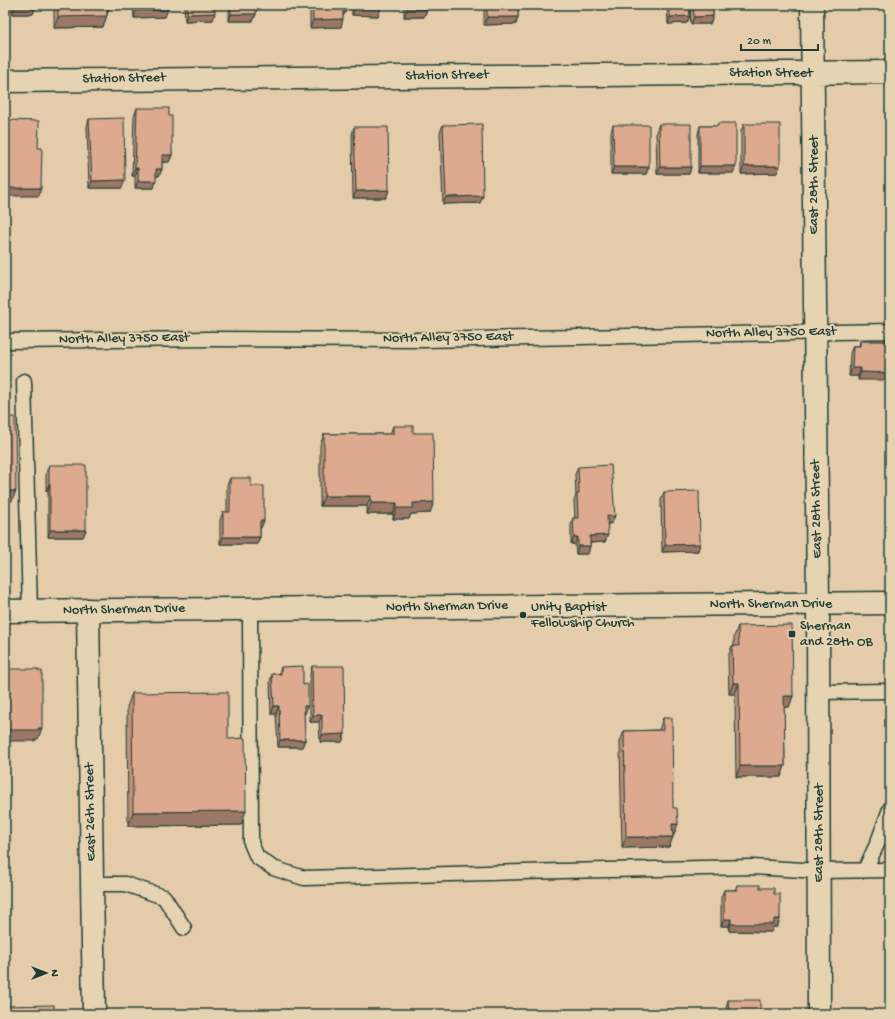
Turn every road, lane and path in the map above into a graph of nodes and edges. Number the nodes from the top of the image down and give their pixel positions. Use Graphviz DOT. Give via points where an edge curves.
graph roads {
  1 [pos="812,5"];
  2 [pos="814,72"];
  3 [pos="890,72"];
  4 [pos="5,80"];
  5 [pos="890,331"];
  6 [pos="816,332"];
  7 [pos="5,341"];
  8 [pos="24,382"];
  9 [pos="890,603"];
  10 [pos="818,604"];
  11 [pos="250,609"];
  12 [pos="88,610"];
  13 [pos="5,611"];
  14 [pos="30,611"];
  15 [pos="818,692"];
  16 [pos="890,692"];
  17 [pos="890,809"];
  18 [pos="865,870"];
  19 [pos="890,870"];
  20 [pos="819,871"];
  21 [pos="92,884"];
  22 [pos="184,928"];
  23 [pos="94,1014"];
  24 [pos="819,1014"];
  1 -- 2 [label="street, East 28th Street"];
  2 -- 3 [label="street, Station Street"];
  2 -- 4 [label="street, Station Street"];
  2 -- 6 [label="street, East 28th Street"];
  5 -- 6 [label="lane, North Alley 3750 East"];
  6 -- 7 [label="lane, North Alley 3750 East" via="422,340 213,338"];
  6 -- 10 [label="street, East 28th Street"];
  8 -- 14 [label="lane"];
  9 -- 10 [label="street, North Sherman Drive"];
  10 -- 11 [label="street, North Sherman Drive"];
  10 -- 15 [label="street, East 28th Street"];
  11 -- 12 [label="street, North Sherman Drive"];
  11 -- 20 [label="lane" via="251,842 257,857 273,868 304,878 752,867"];
  12 -- 14 [label="street, North Sherman Drive"];
  12 -- 21 [label="street, East 26th Street"];
  13 -- 14 [label="street, North Sherman Drive"];
  15 -- 16 [label="lane"];
  15 -- 20 [label="street, East 28th Street"];
  17 -- 18 [label="lane"];
  18 -- 19 [label="lane"];
  18 -- 20 [label="lane"];
  20 -- 24 [label="street, East 28th Street"];
  21 -- 22 [label="lane" via="125,884 164,897"];
  21 -- 23 [label="street, East 26th Street"];
}
